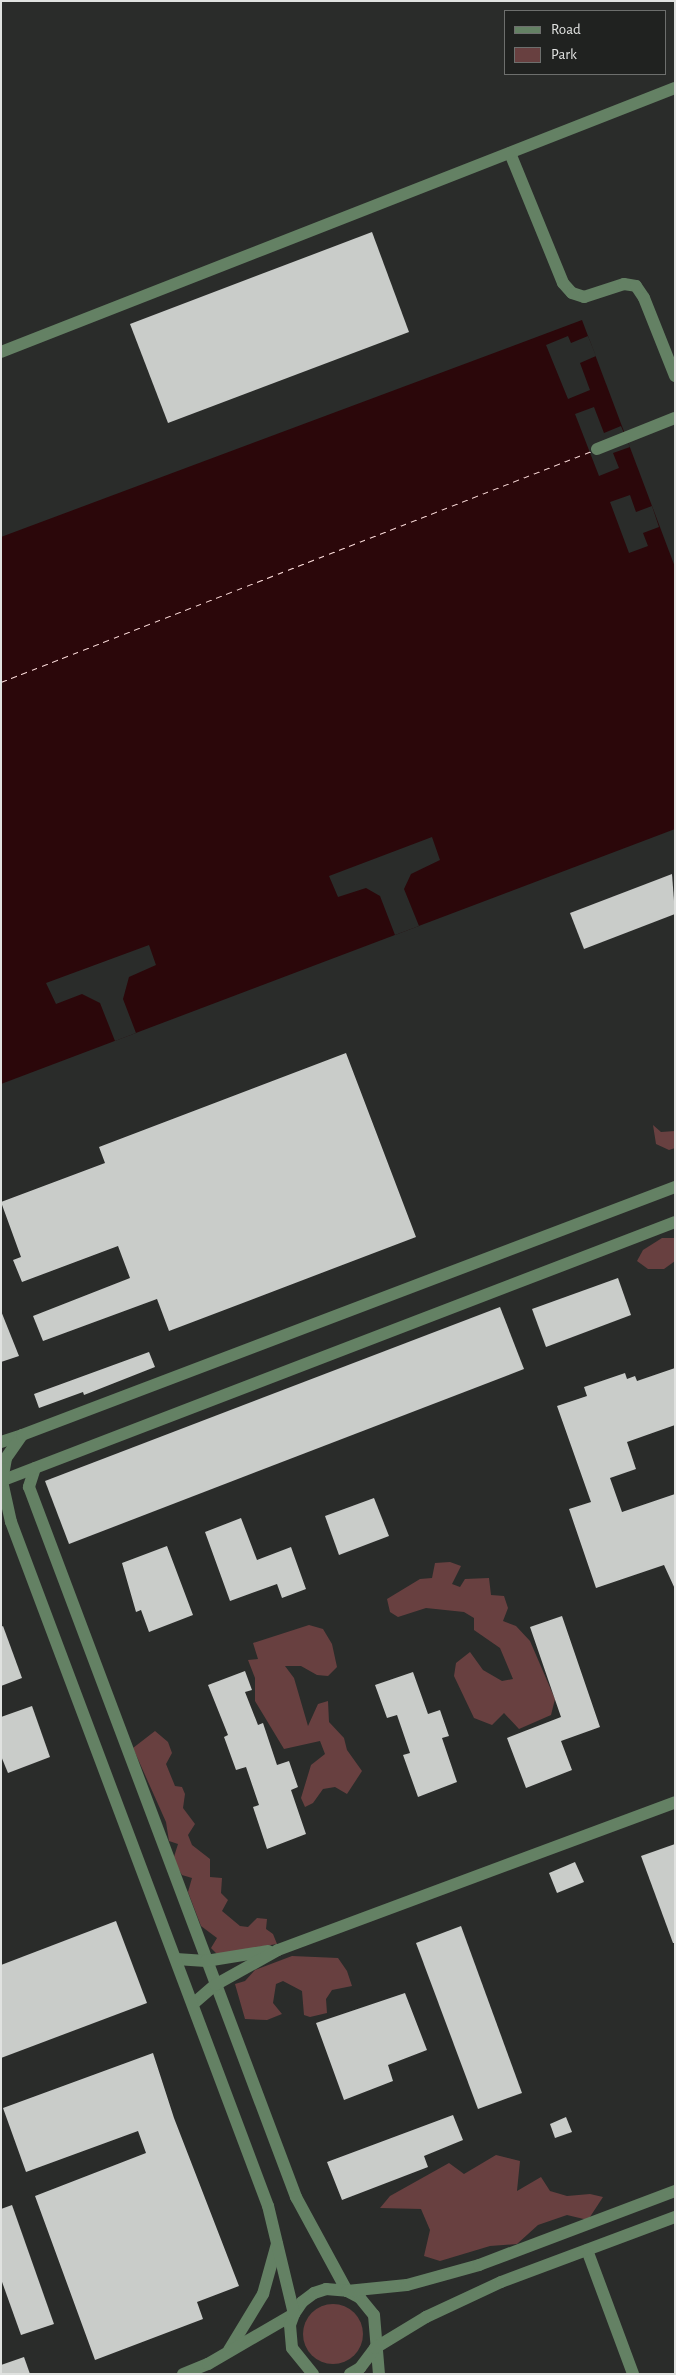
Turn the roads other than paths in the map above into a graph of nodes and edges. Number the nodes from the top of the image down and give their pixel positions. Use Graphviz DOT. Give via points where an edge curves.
graph roads {
  1 [pos="675,88"];
  2 [pos="510,153"];
  3 [pos="1,352"];
  4 [pos="675,376"];
  5 [pos="675,418"];
  6 [pos="597,449"];
  7 [pos="675,1187"];
  8 [pos="675,1222"];
  9 [pos="22,1435"];
  10 [pos="1,1442"];
  11 [pos="4,1457"];
  12 [pos="35,1468"];
  13 [pos="22,1473"];
  14 [pos="2,1481"];
  15 [pos="29,1487"];
  16 [pos="675,1802"];
  17 [pos="278,1950"];
  18 [pos="176,1959"];
  19 [pos="206,1961"];
  20 [pos="215,1985"];
  21 [pos="193,2004"];
  22 [pos="675,2191"];
  23 [pos="675,2217"];
  24 [pos="277,2242"];
  25 [pos="587,2250"];
  26 [pos="347,2291"];
  27 [pos="294,2314"];
  28 [pos="375,2348"];
  29 [pos="227,2354"];
  30 [pos="315,2373"];
  31 [pos="183,2374"];
  32 [pos="296,2374"];
  33 [pos="350,2374"];
  34 [pos="379,2374"];
  35 [pos="633,2374"];
  1 -- 2 [label="lane"];
  2 -- 3 [label="lane"];
  2 -- 4 [label="lane" via="563,283 572,293 584,297 624,284 636,286 644,298"];
  5 -- 6 [label="lane"];
  7 -- 9 [label="lane"];
  8 -- 12 [label="lane"];
  9 -- 10 [label="lane"];
  9 -- 11 [label="lane"];
  11 -- 13 [label="lane"];
  11 -- 14 [label="lane"];
  12 -- 13 [label="lane"];
  12 -- 15 [label="lane"];
  13 -- 14 [label="lane"];
  13 -- 15 [label="lane"];
  14 -- 18 [label="lane" via="11,1522"];
  15 -- 19 [label="lane"];
  16 -- 17 [label="lane"];
  17 -- 19 [label="lane"];
  17 -- 20 [label="lane"];
  18 -- 19 [label="lane"];
  18 -- 21 [label="lane"];
  19 -- 20 [label="lane"];
  20 -- 21 [label="lane"];
  20 -- 26 [label="lane" via="296,2197"];
  21 -- 24 [label="lane" via="268,2206"];
  22 -- 26 [label="lane" via="479,2265 408,2285"];
  23 -- 25 [label="lane"];
  24 -- 27 [label="lane"];
  24 -- 29 [label="lane" via="262,2294"];
  25 -- 28 [label="lane" via="500,2282 426,2317"];
  25 -- 35 [label="lane"];
  26 -- 27 [label="lane" via="326,2289 314,2293"];
  26 -- 28 [label="lane" via="360,2298 374,2316 377,2326"];
  27 -- 29 [label="lane"];
  27 -- 30 [label="lane" via="290,2325 292,2348"];
  28 -- 33 [label="lane" via="360,2368"];
  28 -- 34 [label="lane"];
  29 -- 31 [label="lane"];
  30 -- 32 [label="lane"];
}
